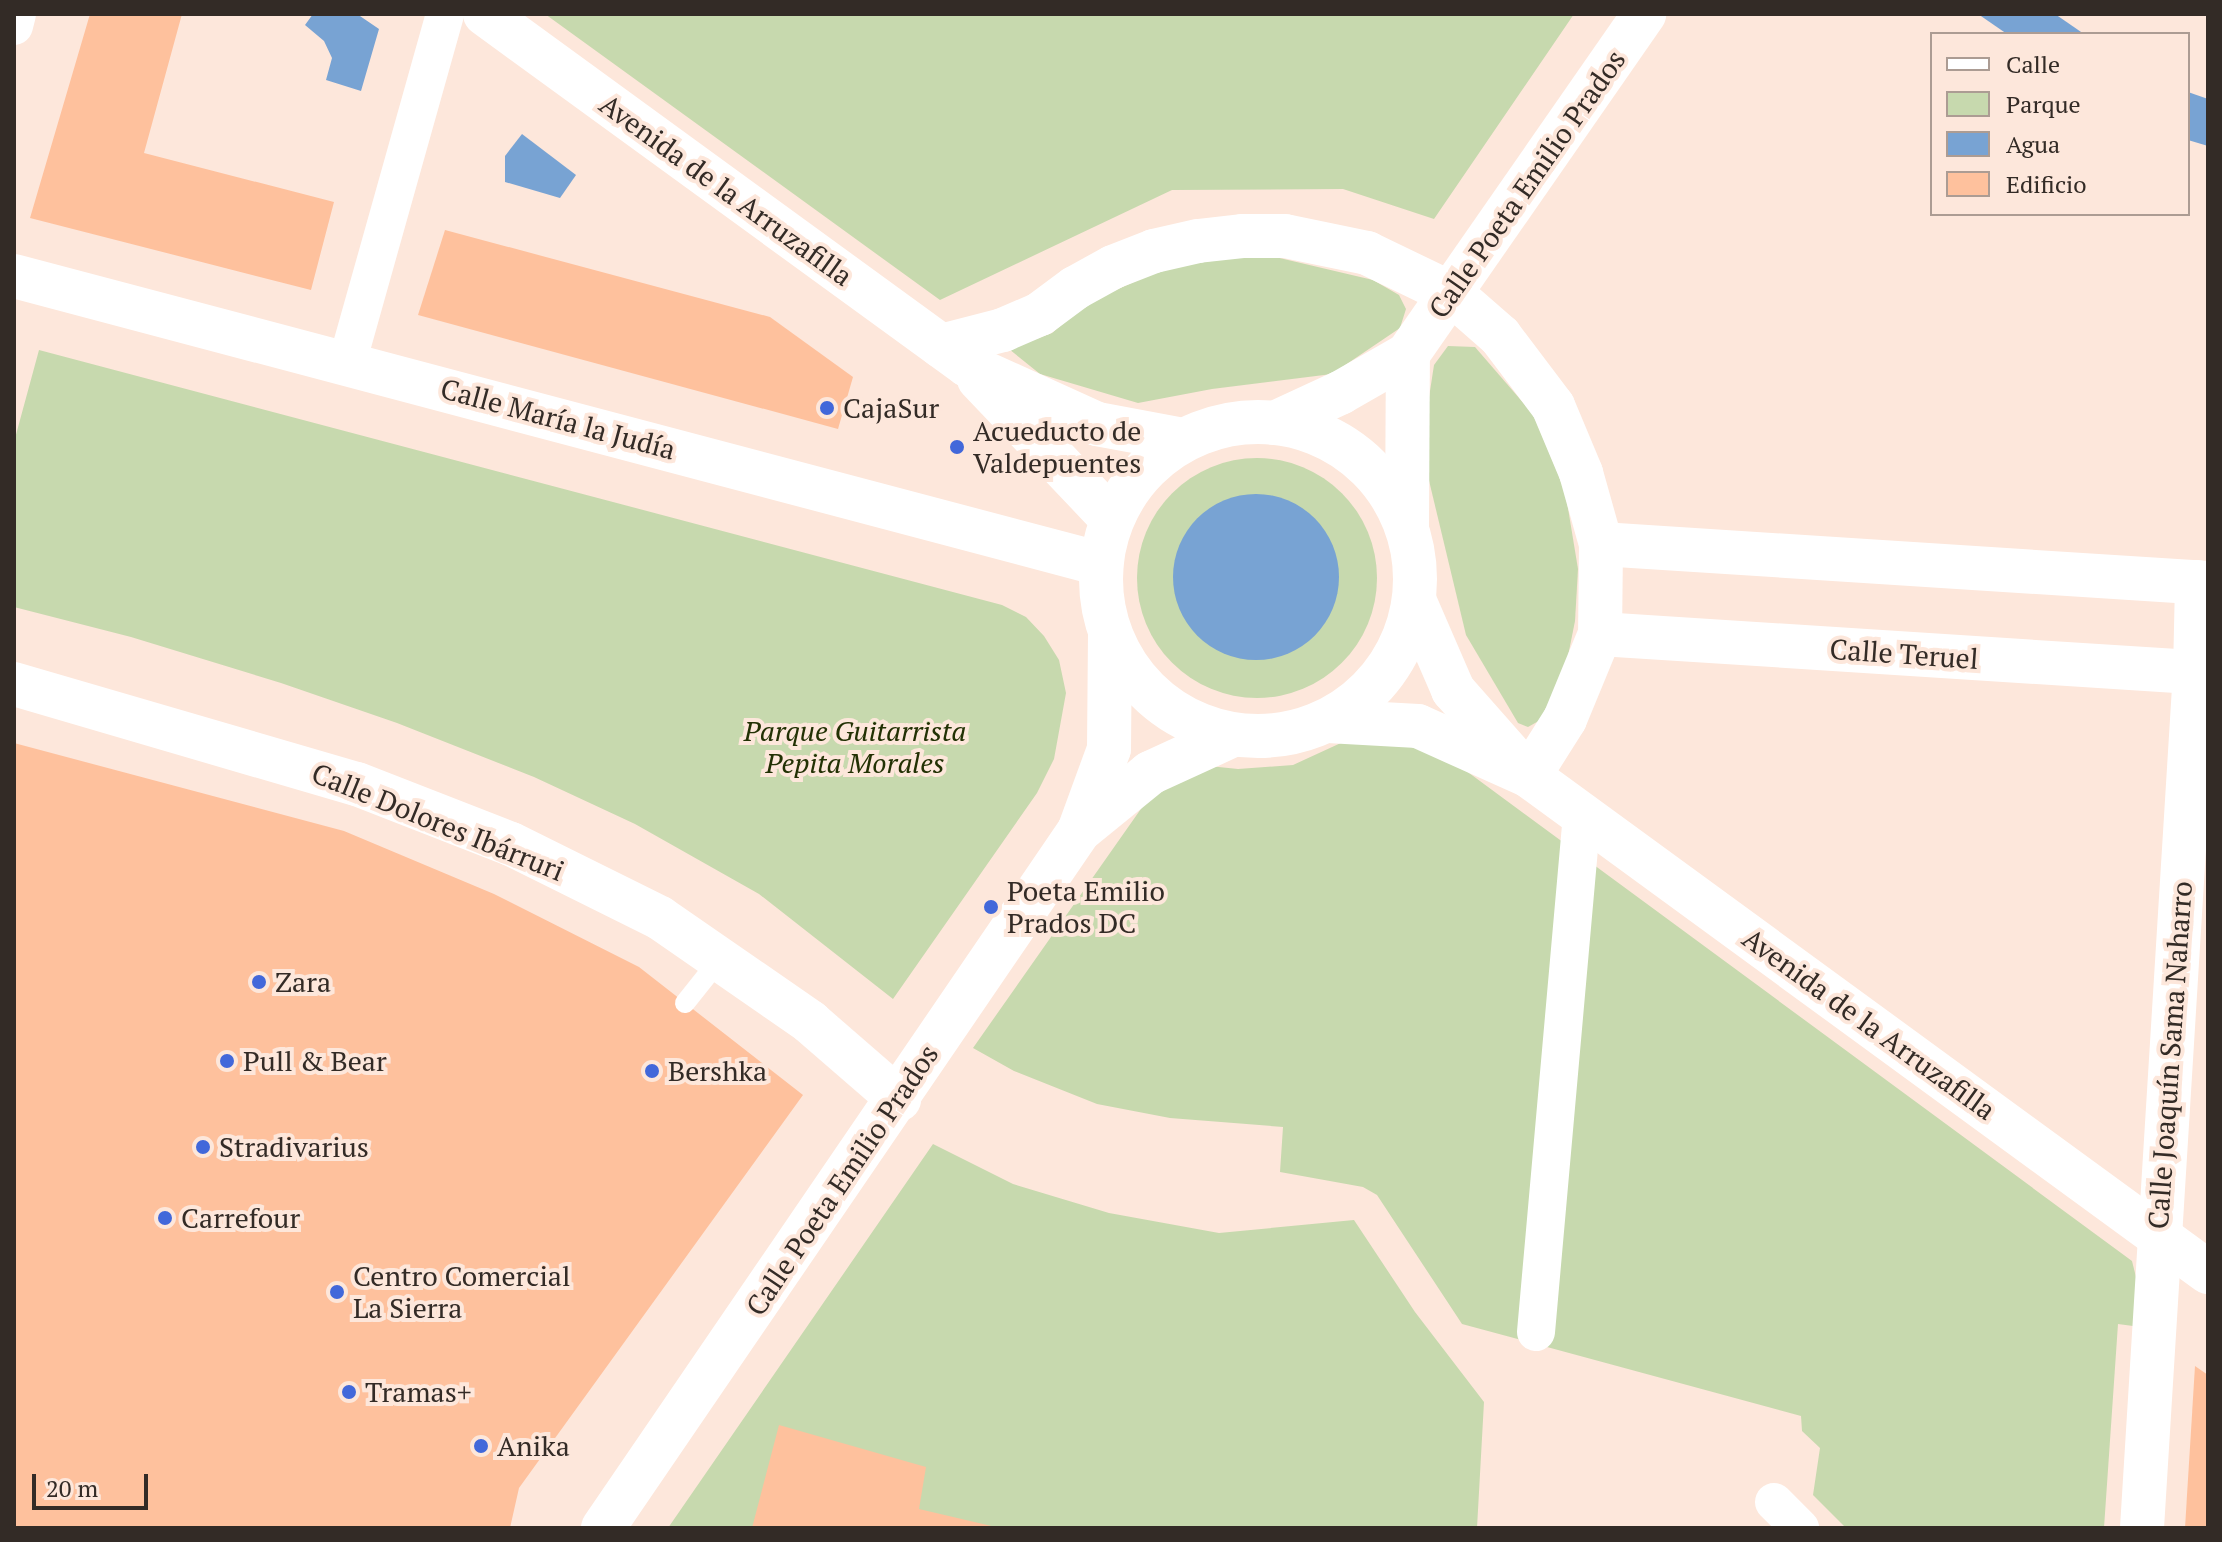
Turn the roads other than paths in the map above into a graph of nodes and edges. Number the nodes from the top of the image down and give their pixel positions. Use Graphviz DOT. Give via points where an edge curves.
graph roads {
  1 [pos="17,14"];
  2 [pos="445,14"];
  3 [pos="485,14"];
  4 [pos="1644,14"];
  5 [pos="14,26"];
  6 [pos="14,276"];
  7 [pos="1452,294"];
  8 [pos="1408,354"];
  9 [pos="954,356"];
  10 [pos="347,363"];
  11 [pos="1275,423"];
  12 [pos="1183,440"];
  13 [pos="1112,519"];
  14 [pos="1407,528"];
  15 [pos="1601,544"];
  16 [pos="1101,564"];
  17 [pos="2203,583"];
  18 [pos="1415,602"];
  19 [pos="1600,634"];
  20 [pos="1110,635"];
  21 [pos="2202,673"];
  22 [pos="14,684"];
  23 [pos="1328,721"];
  24 [pos="1233,735"];
  25 [pos="1529,776"];
  26 [pos="1582,815"];
  27 [pos="1079,831"];
  28 [pos="720,959"];
  29 [pos="685,1003"];
  30 [pos="899,1099"];
  31 [pos="2158,1236"];
  32 [pos="2208,1272"];
  33 [pos="1536,1332"];
  34 [pos="603,1528"];
  35 [pos="2142,1528"];
  1 -- 5 [label="street"];
  2 -- 10 [label="street"];
  3 -- 9 [label="main road, Avenida de la Arruzafilla"];
  4 -- 7 [label="main road, Calle Poeta Emilio Prados"];
  6 -- 10 [label="main road, Calle María la Judía"];
  7 -- 8 [label="main road, Calle Poeta Emilio Prados"];
  7 -- 9 [label="main road" via="1355,249 1285,236 1198,241 1154,251 1100,274 1040,314"];
  7 -- 15 [label="main road" via="1500,336 1553,406 1578,462"];
  8 -- 11 [label="main road"];
  8 -- 14 [label="main road"];
  9 -- 12 [label="main road, Avenida de la Arruzafilla" via="1097,424"];
  9 -- 13 [label="main road, Avenida de la Arruzafilla"];
  10 -- 16 [label="main road, Calle María la Judía"];
  11 -- 12 [label="main road" via="1228,424"];
  11 -- 14 [label="main road" via="1317,434 1356,456 1387,488"];
  12 -- 13 [label="main road" via="1136,478"];
  13 -- 16 [label="main road"];
  14 -- 18 [label="main road"];
  15 -- 17 [label="main road"];
  15 -- 19 [label="main road"];
  16 -- 20 [label="main road" via="1101,600"];
  17 -- 21 [label="main road, Calle Joaquín Sama Naharro"];
  18 -- 23 [label="main road" via="1399,651 1370,692"];
  18 -- 25 [label="main road, Avenida de la Arruzafilla" via="1453,690"];
  19 -- 21 [label="main road, Calle Teruel"];
  19 -- 25 [label="main road" via="1565,719"];
  20 -- 24 [label="main road" via="1138,683 1181,717"];
  20 -- 27 [label="main road, Calle Poeta Emilio Prados" via="1109,749"];
  21 -- 31 [label="main road, Calle Joaquín Sama Naharro"];
  22 -- 28 [label="main road, Calle Dolores Ibárruri" via="357,784 427,811 511,844 660,918"];
  23 -- 24 [label="main road" via="1282,736"];
  23 -- 25 [label="main road, Avenida de la Arruzafilla" via="1418,726"];
  24 -- 27 [label="main road, Calle Poeta Emilio Prados" via="1150,773"];
  25 -- 26 [label="main road, Avenida de la Arruzafilla"];
  26 -- 31 [label="main road, Avenida de la Arruzafilla"];
  26 -- 33 [label="street"];
  27 -- 30 [label="main road, Calle Poeta Emilio Prados"];
  28 -- 29 [label="lane"];
  28 -- 30 [label="main road, Calle Dolores Ibárruri" via="810,1022"];
  30 -- 34 [label="main road, Calle Poeta Emilio Prados"];
  31 -- 32 [label="main road, Avenida de la Arruzafilla"];
  31 -- 35 [label="main road, Calle Joaquín Sama Naharro"];
}
